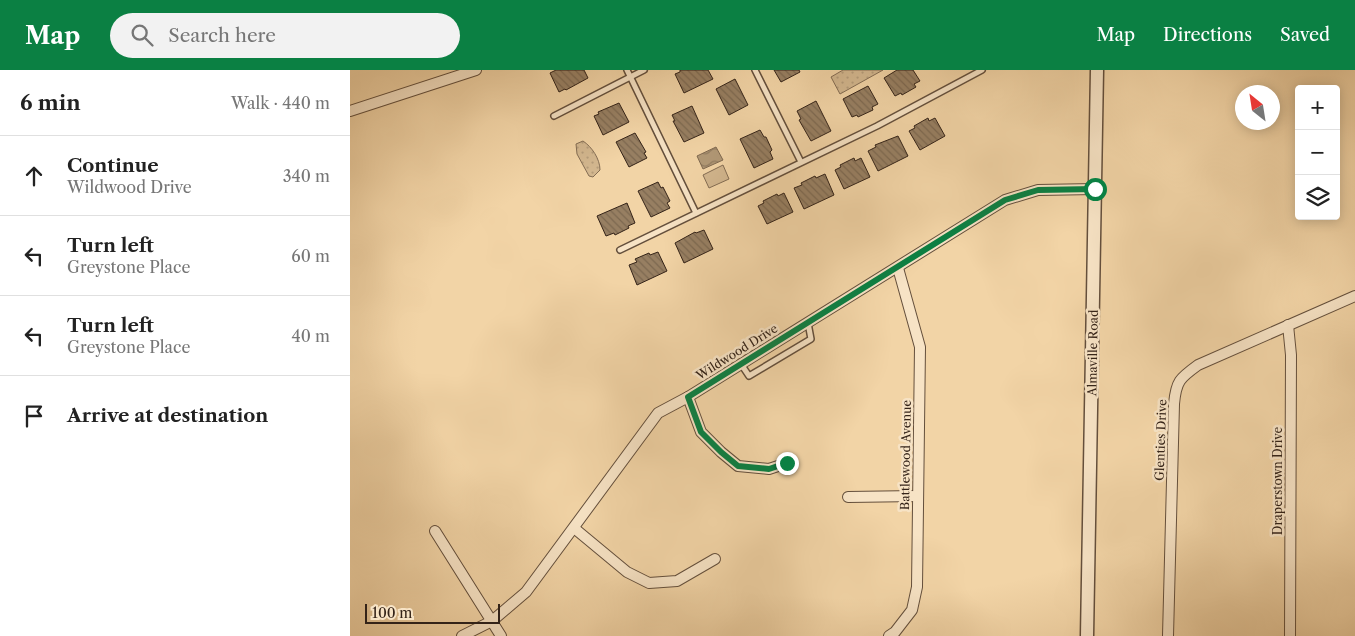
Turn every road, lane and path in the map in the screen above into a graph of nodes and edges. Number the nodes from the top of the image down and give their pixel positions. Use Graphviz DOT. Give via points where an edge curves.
graph roads {
  1 [pos="476,70"];
  2 [pos="628,70"];
  3 [pos="644,70"];
  4 [pos="754,70"];
  5 [pos="982,70"];
  6 [pos="1097,70"];
  7 [pos="631,77"];
  8 [pos="350,111"];
  9 [pos="554,116"];
  10 [pos="801,162"];
  11 [pos="1095,189"];
  12 [pos="696,213"];
  13 [pos="620,250"];
  14 [pos="898,268"];
  15 [pos="1355,296"];
  16 [pos="808,323"];
  17 [pos="1288,325"];
  18 [pos="741,364"];
  19 [pos="688,397"];
  20 [pos="787,463"];
  21 [pos="917,496"];
  22 [pos="848,497"];
  23 [pos="574,528"];
  24 [pos="435,531"];
  25 [pos="715,559"];
  26 [pos="492,621"];
  27 [pos="462,636"];
  28 [pos="502,636"];
  29 [pos="889,636"];
  30 [pos="1087,636"];
  31 [pos="1168,636"];
  32 [pos="1290,636"];
  1 -- 8 [label="street"];
  2 -- 7 [label="lane"];
  3 -- 7 [label="lane"];
  4 -- 10 [label="lane"];
  5 -- 10 [label="lane"];
  6 -- 11 [label="street, Almaville Road"];
  7 -- 9 [label="lane"];
  7 -- 12 [label="lane"];
  10 -- 12 [label="lane"];
  11 -- 14 [label="street, Wildwood Drive" via="1038,190 1005,200"];
  11 -- 30 [label="street, Almaville Road"];
  12 -- 13 [label="lane"];
  14 -- 16 [label="street, Wildwood Drive"];
  14 -- 21 [label="street, Battlewood Avenue" via="920,347"];
  15 -- 17 [label="street, Glenties Drive"];
  16 -- 18 [label="street, Wildwood Drive"];
  16 -- 18 [label="lane" via="812,338 749,376"];
  17 -- 31 [label="street, Glenties Drive" via="1198,365 1182,378 1176,390"];
  17 -- 32 [label="street, Draperstown Drive" via="1291,355"];
  18 -- 19 [label="street, Wildwood Drive"];
  19 -- 20 [label="street" via="701,432 738,466 769,469"];
  19 -- 23 [label="street, Wildwood Drive" via="658,413"];
  21 -- 22 [label="street"];
  21 -- 29 [label="street, Battlewood Avenue" via="917,587 912,610"];
  23 -- 25 [label="street" via="627,572 649,583 677,581"];
  23 -- 26 [label="street, Wildwood Drive" via="526,592"];
  24 -- 26 [label="street"];
  26 -- 27 [label="street, Wildwood Drive"];
  26 -- 28 [label="street"];
}
